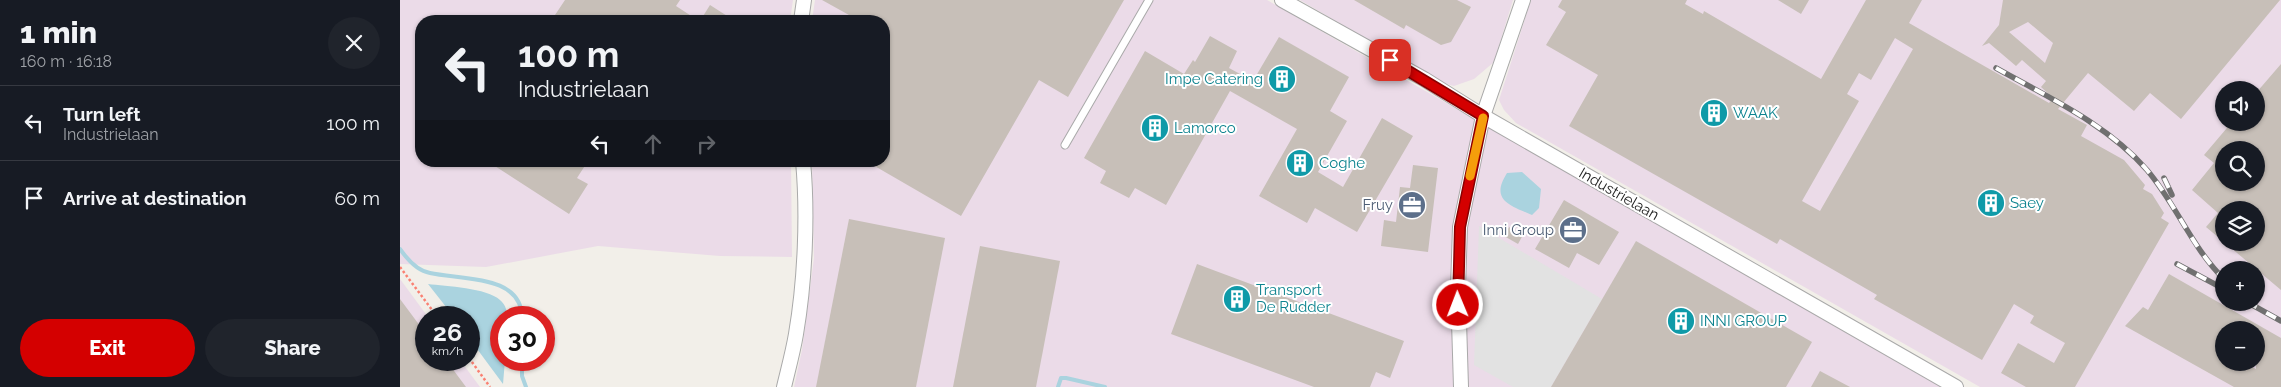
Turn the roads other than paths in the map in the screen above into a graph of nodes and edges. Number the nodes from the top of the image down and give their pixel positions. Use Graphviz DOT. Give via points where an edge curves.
graph roads {
  1 [pos="804,0"];
  2 [pos="1149,0"];
  3 [pos="1282,0"];
  4 [pos="1523,0"];
  5 [pos="802,15"];
  6 [pos="1483,116"];
  7 [pos="1065,145"];
  8 [pos="804,167"];
  9 [pos="784,387"];
  10 [pos="1461,387"];
  11 [pos="1956,387"];
  1 -- 5 [label="street"];
  2 -- 7 [label="lane"];
  3 -- 6 [label="street, Industrielaan" via="1424,79"];
  4 -- 6 [label="street"];
  6 -- 10 [label="street" via="1460,227"];
  6 -- 11 [label="street, Industrielaan"];
  8 -- 9 [label="street" via="806,194 803,263 796,335"];
}
